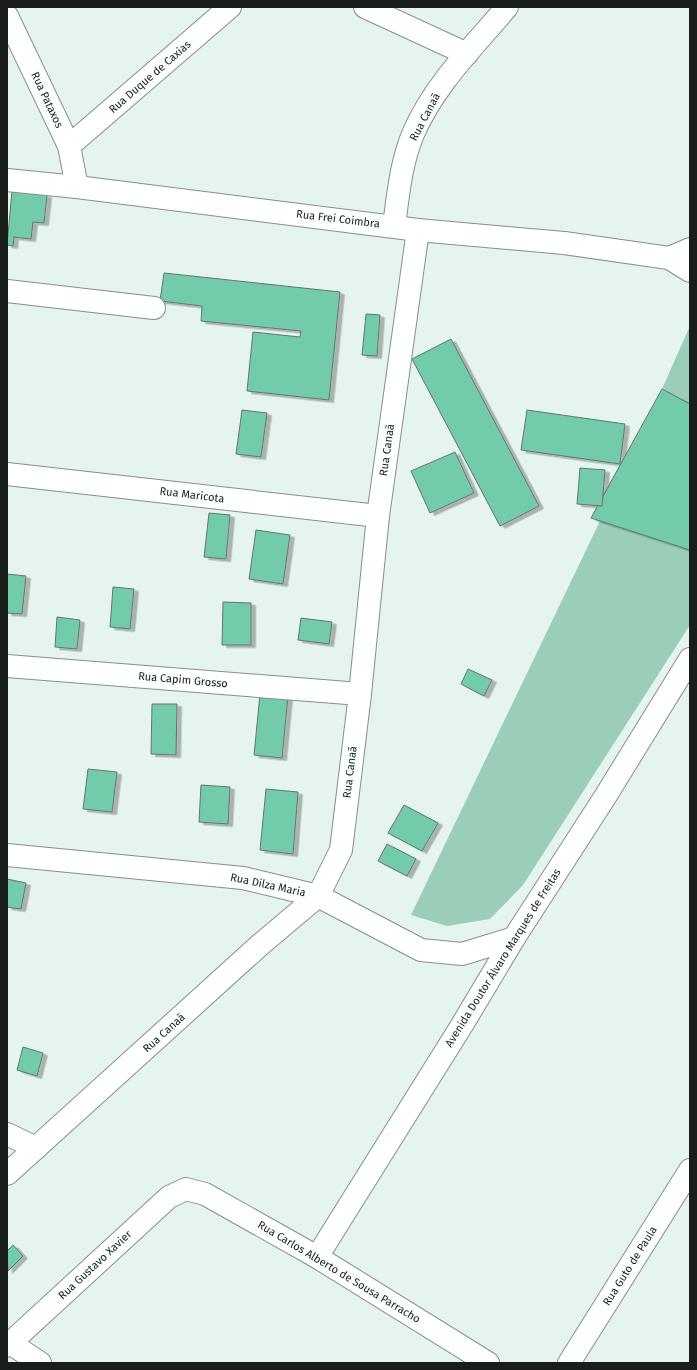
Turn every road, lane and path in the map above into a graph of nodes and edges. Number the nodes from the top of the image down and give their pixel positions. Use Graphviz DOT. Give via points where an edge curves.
graph roads {
  1 [pos="230,7"];
  2 [pos="365,7"];
  3 [pos="507,7"];
  4 [pos="7,16"];
  5 [pos="467,54"];
  6 [pos="69,146"];
  7 [pos="7,180"];
  8 [pos="77,187"];
  9 [pos="394,226"];
  10 [pos="418,230"];
  11 [pos="690,249"];
  12 [pos="669,258"];
  13 [pos="690,271"];
  14 [pos="7,291"];
  15 [pos="154,308"];
  16 [pos="7,474"];
  17 [pos="378,516"];
  18 [pos="690,659"];
  19 [pos="7,666"];
  20 [pos="360,694"];
  21 [pos="7,855"];
  22 [pos="318,896"];
  23 [pos="514,938"];
  24 [pos="7,1134"];
  25 [pos="36,1148"];
  26 [pos="690,1170"];
  27 [pos="7,1174"];
  28 [pos="186,1189"];
  29 [pos="317,1257"];
  30 [pos="8,1345"];
  31 [pos="40,1363"];
  32 [pos="488,1363"];
  33 [pos="569,1363"];
  1 -- 6 [label="street, Rua Duque de Caxias"];
  2 -- 5 [label="street"];
  3 -- 5 [label="street, Rua Canaã"];
  4 -- 6 [label="street, Rua Pataxos"];
  5 -- 9 [label="street, Rua Canaã" via="431,99 413,134 402,171"];
  6 -- 8 [label="street, Rua Pataxos"];
  7 -- 8 [label="street, Rua Frei Coimbra"];
  8 -- 9 [label="street, Rua Frei Coimbra"];
  9 -- 10 [label="street, Rua Frei Coimbra"];
  10 -- 12 [label="street, Rua Frei Coimbra" via="564,243"];
  10 -- 17 [label="street, Rua Canaã"];
  11 -- 12 [label="street"];
  12 -- 13 [label="street, Rua Frei Coimbra"];
  14 -- 15 [label="street"];
  16 -- 17 [label="street, Rua Maricota"];
  17 -- 20 [label="street, Rua Canaã"];
  18 -- 23 [label="street, Avenida Doutor Álvaro Marques de Freitas"];
  19 -- 20 [label="street, Rua Capim Grosso"];
  20 -- 22 [label="street, Rua Canaã" via="341,850"];
  21 -- 22 [label="street, Rua Dilza Maria" via="243,878"];
  22 -- 23 [label="street, Rua Dilza Maria" via="421,950 462,954"];
  22 -- 25 [label="street, Rua Canaã" via="261,944"];
  23 -- 29 [label="street, Avenida Doutor Álvaro Marques de Freitas"];
  24 -- 25 [label="street"];
  25 -- 27 [label="street, Rua Canaã"];
  26 -- 33 [label="street, Rua Guto de Paula"];
  28 -- 29 [label="street, Rua Carlos Alberto de Sousa Parracho" via="205,1194"];
  28 -- 30 [label="street, Rua Gustavo Xavier" via="169,1196"];
  29 -- 32 [label="street, Rua Carlos Alberto de Sousa Parracho"];
  30 -- 31 [label="street"];
}
